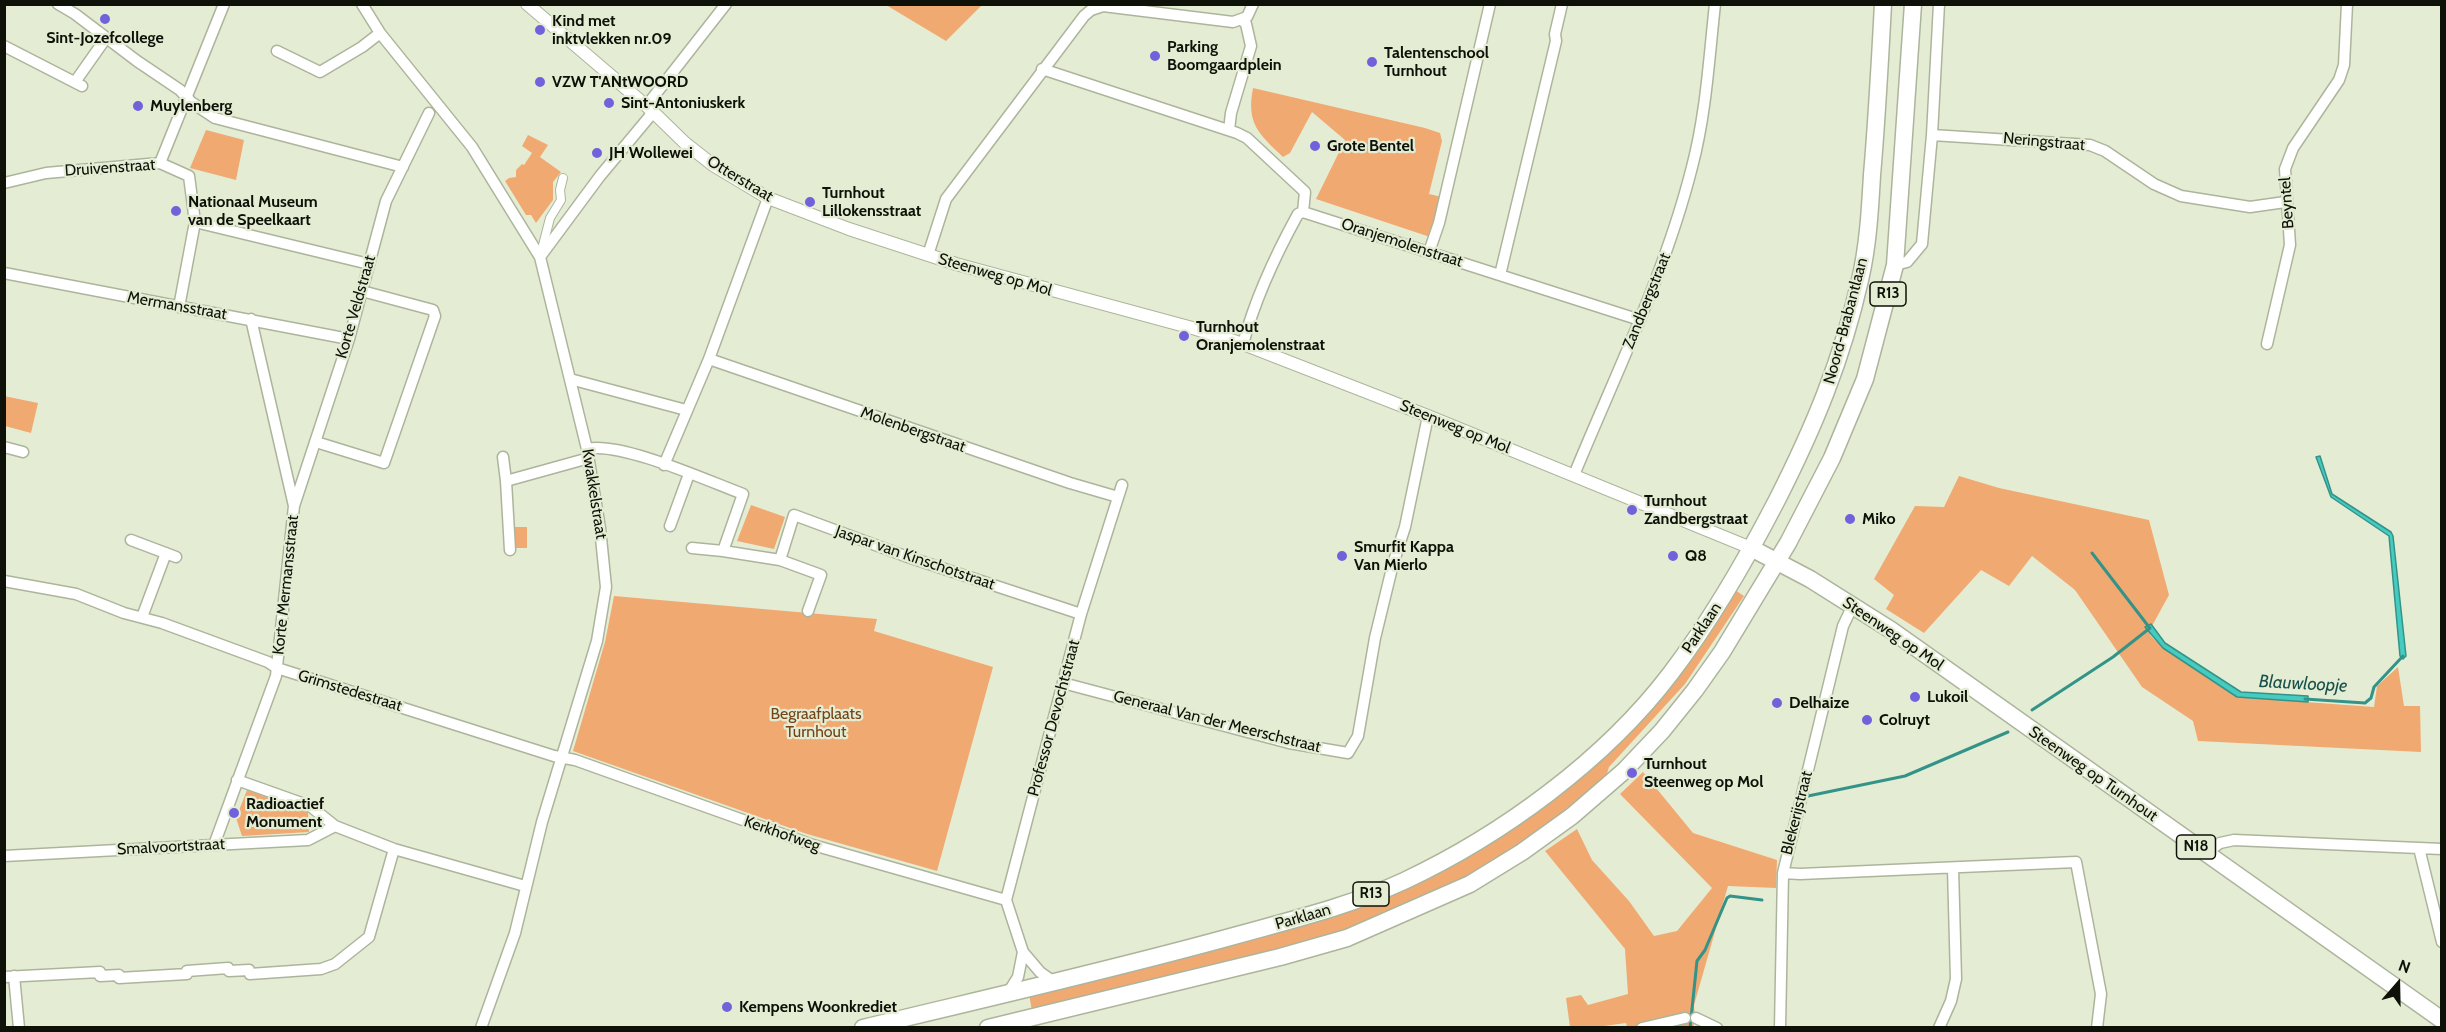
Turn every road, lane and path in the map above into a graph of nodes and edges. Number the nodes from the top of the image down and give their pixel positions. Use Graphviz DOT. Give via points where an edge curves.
graph roads {
  1 [pos="58,4"];
  2 [pos="224,4"];
  3 [pos="362,4"];
  4 [pos="527,4"];
  5 [pos="726,4"];
  6 [pos="1253,4"];
  7 [pos="1490,4"];
  8 [pos="1562,4"];
  9 [pos="1715,4"];
  10 [pos="1883,4"];
  11 [pos="1913,4"];
  12 [pos="1939,4"];
  13 [pos="2347,4"];
  14 [pos="1242,20"];
  15 [pos="380,33"];
  16 [pos="106,38"];
  17 [pos="4,46"];
  18 [pos="277,51"];
  19 [pos="1042,69"];
  20 [pos="186,96"];
  21 [pos="650,110"];
  22 [pos="429,113"];
  23 [pos="1229,130"];
  24 [pos="1932,135"];
  25 [pos="160,163"];
  26 [pos="403,167"];
  27 [pos="563,178"];
  28 [pos="4,183"];
  29 [pos="768,198"];
  30 [pos="2285,202"];
  31 [pos="1303,212"];
  32 [pos="195,222"];
  33 [pos="1430,252"];
  34 [pos="928,255"];
  35 [pos="540,257"];
  36 [pos="369,264"];
  37 [pos="1895,265"];
  38 [pos="4,273"];
  39 [pos="1500,275"];
  40 [pos="362,291"];
  41 [pos="179,307"];
  42 [pos="251,319"];
  43 [pos="1640,320"];
  44 [pos="349,339"];
  45 [pos="1243,344"];
  46 [pos="2266,344"];
  47 [pos="708,359"];
  48 [pos="570,379"];
  49 [pos="686,410"];
  50 [pos="1428,416"];
  51 [pos="316,442"];
  52 [pos="4,447"];
  53 [pos="23,452"];
  54 [pos="588,454"];
  55 [pos="503,457"];
  56 [pos="664,465"];
  57 [pos="687,473"];
  58 [pos="1574,475"];
  59 [pos="506,482"];
  60 [pos="1122,484"];
  61 [pos="1118,497"];
  62 [pos="294,506"];
  63 [pos="670,526"];
  64 [pos="131,540"];
  65 [pos="692,548"];
  66 [pos="1751,548"];
  67 [pos="510,550"];
  68 [pos="723,551"];
  69 [pos="780,560"];
  70 [pos="1778,562"];
  71 [pos="4,581"];
  72 [pos="1853,605"];
  73 [pos="808,611"];
  74 [pos="1081,614"];
  75 [pos="142,617"];
  76 [pos="277,668"];
  77 [pos="1951,673"];
  78 [pos="1062,683"];
  79 [pos="562,757"];
  80 [pos="237,780"];
  81 [pos="335,826"];
  82 [pos="214,845"];
  83 [pos="2419,848"];
  84 [pos="394,849"];
  85 [pos="2442,849"];
  86 [pos="2206,853"];
  87 [pos="4,856"];
  88 [pos="1953,868"];
  89 [pos="1783,873"];
  90 [pos="525,886"];
  91 [pos="1006,900"];
  92 [pos="2442,942"];
  93 [pos="1023,952"];
  94 [pos="9,976"];
  95 [pos="1054,982"];
  96 [pos="1008,993"];
  97 [pos="2442,1020"];
  98 [pos="19,1028"];
  99 [pos="481,1028"];
  100 [pos="863,1028"];
  101 [pos="988,1028"];
  102 [pos="1642,1028"];
  103 [pos="1717,1028"];
  104 [pos="1780,1028"];
  105 [pos="1939,1028"];
  106 [pos="2097,1028"];
  1 -- 16 [label="street"];
  2 -- 20 [label="street"];
  3 -- 15 [label="street, Kwakkelstraat"];
  4 -- 21 [label="street, Otterstraat"];
  5 -- 21 [label="street" via="651,100"];
  6 -- 14 [label="street"];
  7 -- 33 [label="street"];
  8 -- 39 [label="street"];
  9 -- 43 [label="street, Zandbergstraat" via="1702,122 1686,190"];
  10 -- 66 [label="main road, Noord-Brabantlaan / R13" via="1870,203 1861,276 1820,411"];
  11 -- 37 [label="main road, Noord-Brabantlaan / R13"];
  12 -- 24 [label="street, Noord-Brabantlaan"];
  13 -- 30 [label="street, Beyntel" via="2344,65 2339,80 2293,148 2284,170"];
  14 -- 19 [label="street" via="1103,6 1078,21"];
  14 -- 23 [label="street" via="1251,46"];
  15 -- 18 [label="street" via="320,72"];
  15 -- 35 [label="street, Kwakkelstraat" via="472,147"];
  16 -- 17 [label="street" via="79,84"];
  16 -- 20 [label="street"];
  19 -- 23 [label="street"];
  19 -- 34 [label="street" via="946,199"];
  20 -- 25 [label="street"];
  20 -- 26 [label="street" via="215,118"];
  21 -- 29 [label="street, Otterstraat" via="713,165"];
  21 -- 35 [label="street" via="650,116"];
  22 -- 26 [label="street, Korte Veldstraat"];
  23 -- 31 [label="street" via="1247,138 1297,183 1305,192"];
  24 -- 30 [label="street, Neringstraat" via="2090,145 2181,196 2250,207"];
  24 -- 37 [label="street, Noord-Brabantlaan" via="1922,244 1907,262"];
  25 -- 28 [label="street, Druivenstraat" via="46,173"];
  25 -- 32 [label="street, Druivenstraat" via="189,176"];
  26 -- 36 [label="street, Korte Veldstraat" via="386,201"];
  27 -- 35 [label="street" via="561,200 550,218"];
  29 -- 34 [label="street, Otterstraat"];
  29 -- 47 [label="street"];
  30 -- 46 [label="street, Beyntel" via="2290,245"];
  31 -- 33 [label="street, Oranjemolenstraat"];
  31 -- 45 [label="street" via="1298,214 1279,253"];
  32 -- 36 [label="street"];
  32 -- 41 [label="street, Druivenstraat"];
  33 -- 39 [label="street, Oranjemolenstraat"];
  34 -- 45 [label="street, Steenweg op Mol"];
  35 -- 48 [label="street, Kwakkelstraat"];
  36 -- 40 [label="street, Korte Veldstraat"];
  37 -- 70 [label="main road, Noord-Brabantlaan / R13" via="1865,379 1832,458"];
  38 -- 41 [label="street, Mermansstraat"];
  39 -- 43 [label="street, Oranjemolenstraat"];
  40 -- 44 [label="street, Korte Veldstraat"];
  40 -- 51 [label="street" via="433,310 435,316 384,463"];
  41 -- 42 [label="street, Mermansstraat"];
  42 -- 44 [label="street, Mermansstraat"];
  42 -- 62 [label="street, Korte Mermansstraat"];
  43 -- 58 [label="street, Zandbergstraat"];
  44 -- 51 [label="street, Korte Veldstraat"];
  45 -- 50 [label="street, Steenweg op Mol"];
  47 -- 49 [label="street"];
  47 -- 61 [label="street, Molenbergstraat"];
  48 -- 49 [label="street"];
  48 -- 54 [label="street, Kwakkelstraat"];
  49 -- 56 [label="street"];
  50 -- 58 [label="street, Steenweg op Mol"];
  50 -- 78 [label="street, Generaal Van der Meerschstraat" via="1405,527 1375,638 1358,736 1348,753 1289,742"];
  51 -- 62 [label="street, Korte Veldstraat"];
  52 -- 53 [label="street"];
  54 -- 56 [label="street" via="597,447 620,449"];
  54 -- 59 [label="street"];
  54 -- 79 [label="street, Kwakkelstraat" via="606,587 597,641"];
  55 -- 59 [label="street"];
  56 -- 57 [label="street"];
  57 -- 63 [label="street"];
  57 -- 68 [label="street" via="743,494"];
  58 -- 66 [label="street, Steenweg op Mol"];
  59 -- 67 [label="street"];
  60 -- 61 [label="street, Professor Devochtstraat"];
  61 -- 74 [label="street, Professor Devochtstraat"];
  62 -- 76 [label="street, Korte Mermansstraat"];
  64 -- 75 [label="street" via="171,555"];
  65 -- 68 [label="street"];
  66 -- 70 [label="main road, Steenweg op Mol / N18"];
  66 -- 95 [label="main road, Parklaan / R13" via="1708,623 1669,677 1618,734 1505,825 1402,882 1340,907"];
  68 -- 69 [label="street"];
  69 -- 73 [label="street" via="821,575"];
  69 -- 74 [label="street, Jaspar van Kinschotstraat" via="794,515"];
  70 -- 72 [label="main road, Steenweg op Mol / N18"];
  70 -- 101 [label="main road, Parklaan / R13" via="1695,690 1639,755 1572,816 1470,885 1347,938"];
  71 -- 75 [label="street, Grimstedestraat" via="76,594"];
  72 -- 77 [label="main road, Steenweg op Mol / N18"];
  72 -- 89 [label="street, Blekerijstraat" via="1843,626"];
  74 -- 78 [label="street, Professor Devochtstraat"];
  75 -- 76 [label="street, Grimstedestraat"];
  76 -- 79 [label="street, Grimstedestraat"];
  76 -- 80 [label="street, Korte Mermansstraat"];
  77 -- 86 [label="main road, Steenweg op Turnhout / N18"];
  78 -- 91 [label="street, Professor Devochtstraat"];
  79 -- 90 [label="street, Kwakkelstraat"];
  79 -- 91 [label="street, Kerkhofweg" via="813,845"];
  80 -- 81 [label="street" via="310,806"];
  80 -- 82 [label="street, Korte Mermansstraat"];
  81 -- 82 [label="street, Smalvoortstraat" via="308,840"];
  81 -- 84 [label="street"];
  82 -- 87 [label="street, Smalvoortstraat"];
  83 -- 85 [label="street"];
  83 -- 86 [label="street" via="2234,840 2220,843"];
  83 -- 92 [label="street"];
  84 -- 90 [label="street"];
  84 -- 94 [label="street" via="369,937 335,964 306,971 250,974 249,970 228,968 119,978 100,976 100,972"];
  86 -- 97 [label="main road, Steenweg op Turnhout / N18"];
  88 -- 89 [label="street"];
  88 -- 105 [label="street" via="1956,979"];
  88 -- 106 [label="street" via="2076,862 2105,993"];
  89 -- 104 [label="street, Blekerijstraat"];
  90 -- 99 [label="street, Kwakkelstraat" via="515,933"];
  91 -- 93 [label="street"];
  93 -- 95 [label="street"];
  93 -- 96 [label="street" via="1018,976"];
  94 -- 98 [label="street"];
  95 -- 96 [label="main road, Parklaan / R13"];
  96 -- 100 [label="main road, Parklaan / R13"];
  102 -- 103 [label="street" via="1690,1018"];
}
